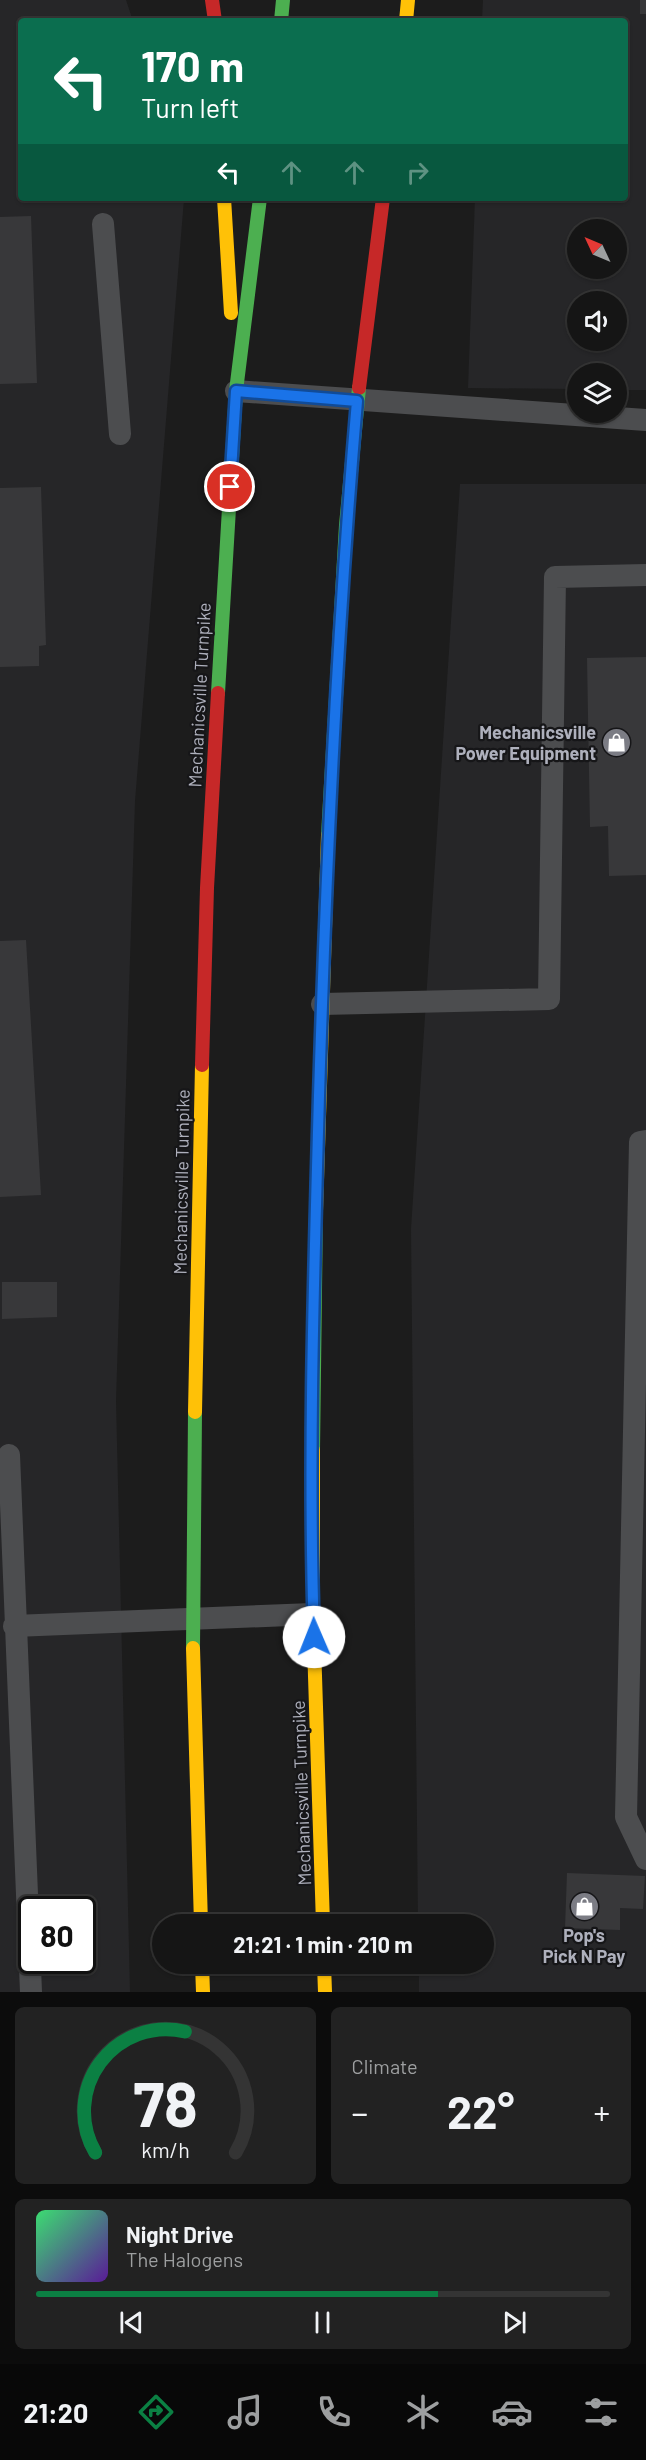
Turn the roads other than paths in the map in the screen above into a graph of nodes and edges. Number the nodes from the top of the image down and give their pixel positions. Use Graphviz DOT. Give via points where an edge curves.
graph roads {
  1 [pos="212,0"];
  2 [pos="283,0"];
  3 [pos="408,0"];
  4 [pos="214,18"];
  5 [pos="281,18"];
  6 [pos="405,18"];
  7 [pos="224,201"];
  8 [pos="260,201"];
  9 [pos="383,201"];
  10 [pos="103,224"];
  11 [pos="236,391"];
  12 [pos="357,401"];
  13 [pos="646,420"];
  14 [pos="120,434"];
  15 [pos="646,575"];
  16 [pos="322,1004"];
  17 [pos="646,1141"];
  18 [pos="9,1455"];
  19 [pos="313,1614"];
  20 [pos="192,1618"];
  21 [pos="14,1626"];
  22 [pos="646,1859"];
  23 [pos="201,1914"];
  24 [pos="322,1914"];
  25 [pos="202,1974"];
  26 [pos="324,1974"];
  27 [pos="31,1992"];
  28 [pos="203,1992"];
  29 [pos="325,1992"];
  1 -- 4 [label="highway"];
  2 -- 5 [label="highway"];
  3 -- 6 [label="highway"];
  7 -- 11 [label="highway"];
  8 -- 11 [label="highway"];
  9 -- 12 [label="highway, Mechanicsville Turnpike"];
  10 -- 14 [label="lane"];
  11 -- 12 [label="lane"];
  11 -- 20 [label="highway, Mechanicsville Turnpike" via="207,888"];
  12 -- 13 [label="lane"];
  12 -- 16 [label="highway, Mechanicsville Turnpike" via="327,840"];
  15 -- 16 [label="lane" via="555,577 549,999"];
  16 -- 19 [label="highway, Mechanicsville Turnpike" via="314,1261"];
  17 -- 22 [label="lane" via="640,1142 626,1817"];
  18 -- 21 [label="lane"];
  19 -- 20 [label="lane"];
  19 -- 24 [label="highway, Mechanicsville Turnpike"];
  20 -- 21 [label="lane"];
  20 -- 23 [label="highway, Mechanicsville Turnpike"];
  21 -- 27 [label="lane"];
  25 -- 28 [label="highway"];
  26 -- 29 [label="highway"];
}
